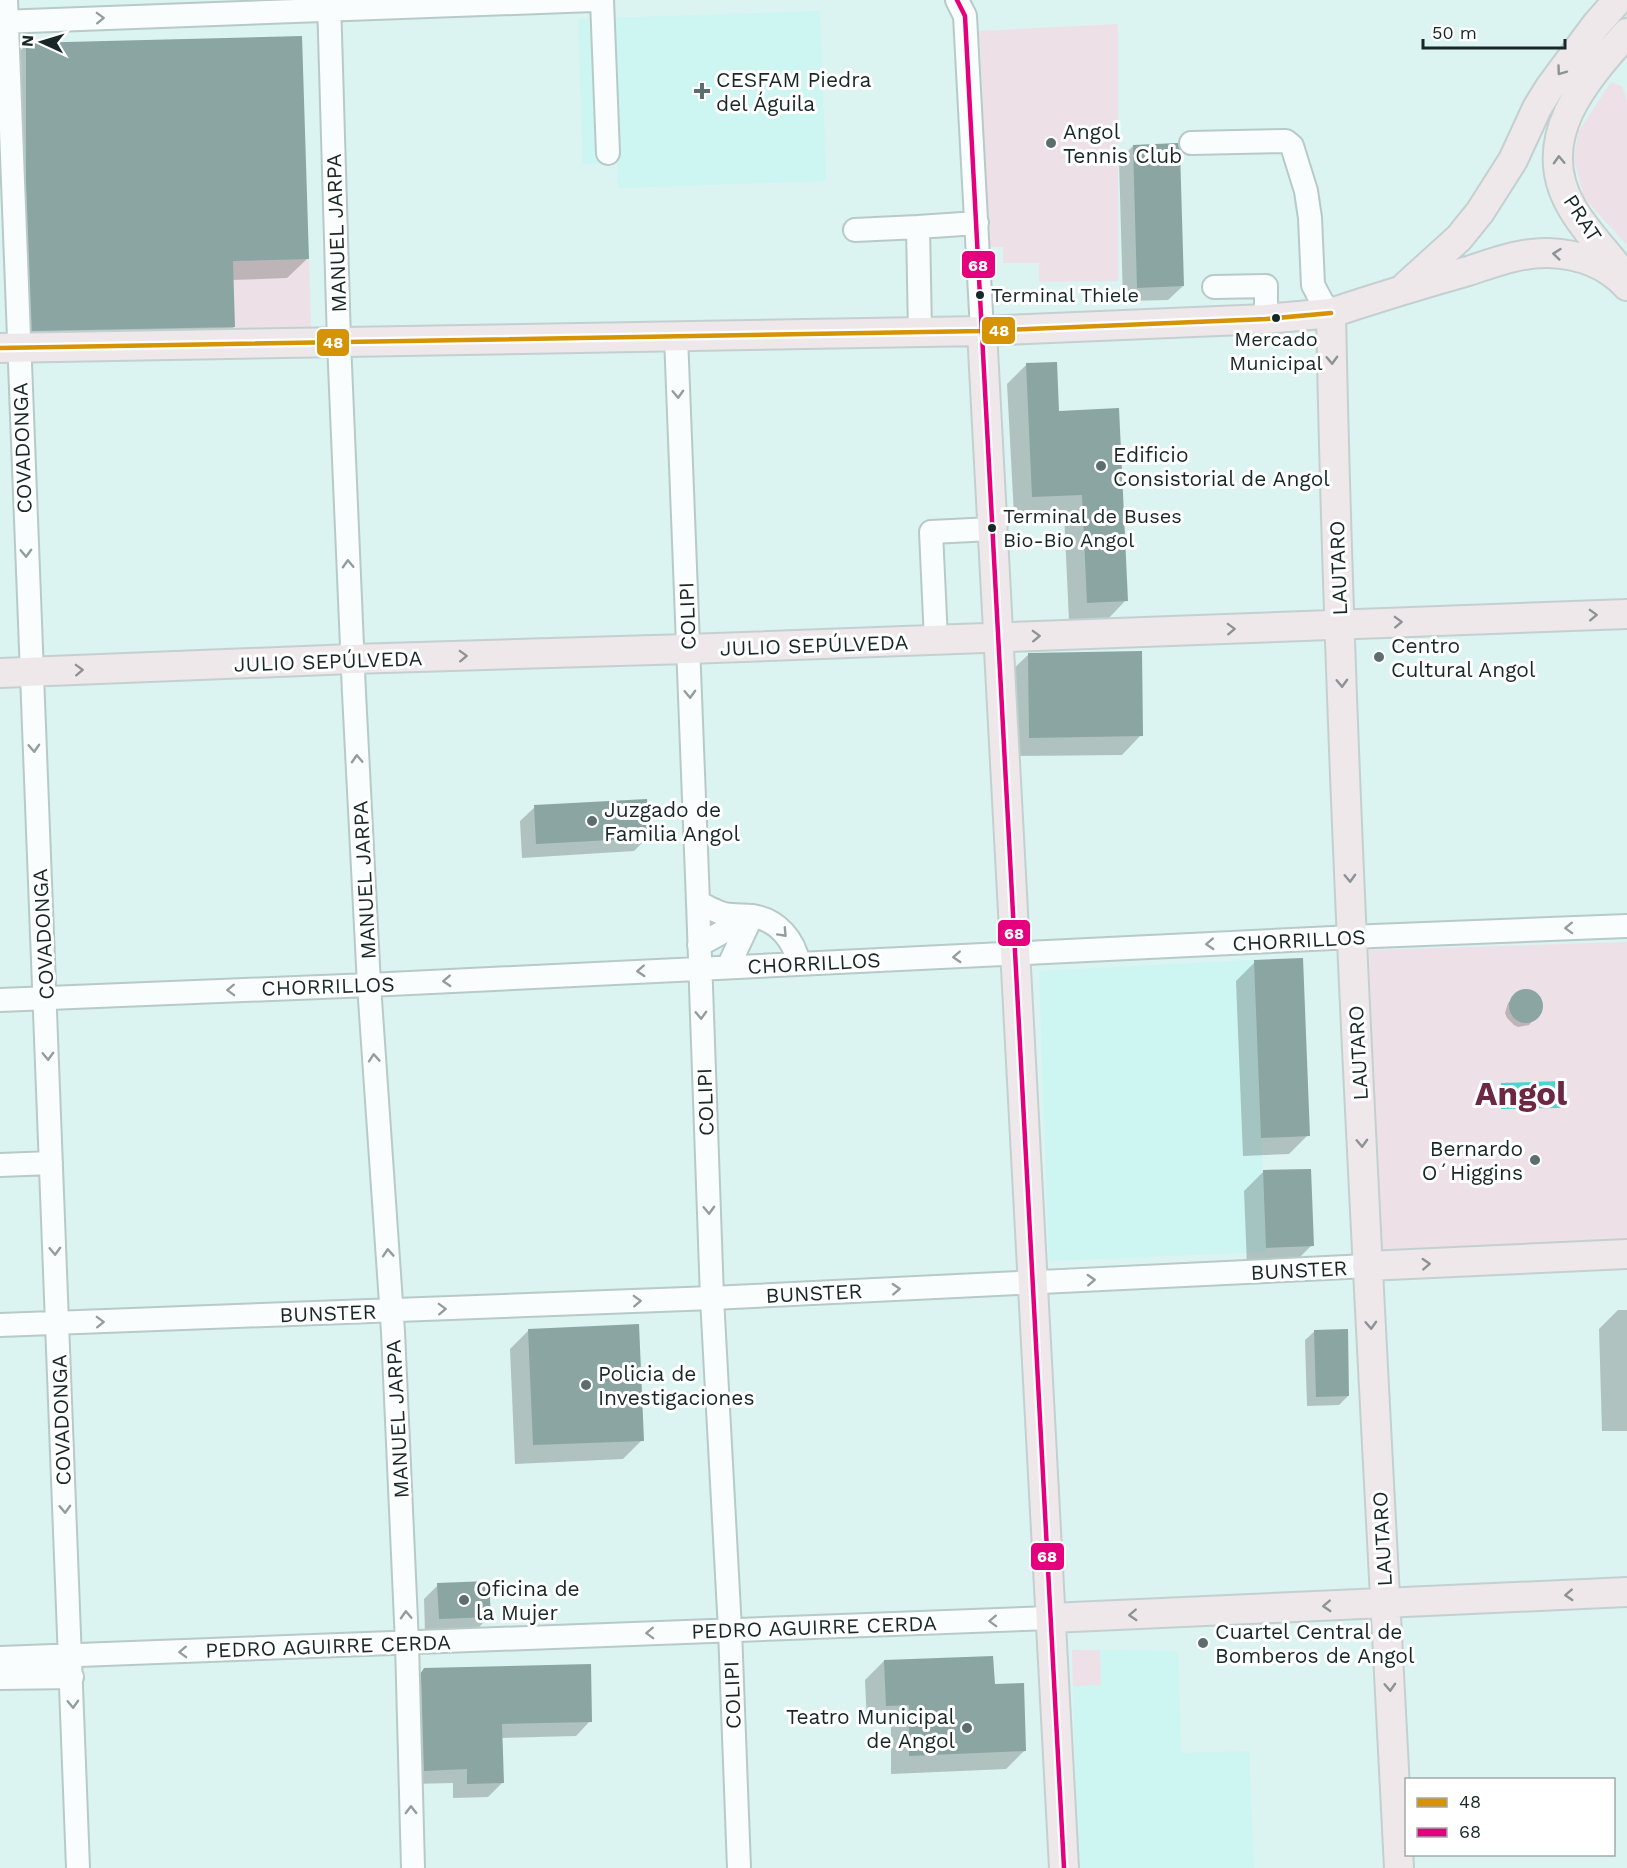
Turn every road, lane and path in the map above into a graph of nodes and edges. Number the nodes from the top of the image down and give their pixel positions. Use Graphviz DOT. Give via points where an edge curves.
graph roads {
  1 [pos="593,0"];
  2 [pos="602,0"];
  3 [pos="1618,0"];
  4 [pos="329,5"];
  5 [pos="961,8"];
  6 [pos="4,15"];
  7 [pos="1618,43"];
  8 [pos="1191,143"];
  9 [pos="608,153"];
  10 [pos="977,223"];
  11 [pos="918,227"];
  12 [pos="855,230"];
  13 [pos="1627,281"];
  14 [pos="1627,286"];
  15 [pos="1214,287"];
  16 [pos="1402,290"];
  17 [pos="1331,314"];
  18 [pos="1266,319"];
  19 [pos="982,331"];
  20 [pos="920,332"];
  21 [pos="676,336"];
  22 [pos="339,342"];
  23 [pos="9,347"];
  24 [pos="992,529"];
  25 [pos="1627,614"];
  26 [pos="1340,624"];
  27 [pos="998,637"];
  28 [pos="936,640"];
  29 [pos="688,650"];
  30 [pos="352,659"];
  31 [pos="30,672"];
  32 [pos="0,673"];
  33 [pos="698,902"];
  34 [pos="752,916"];
  35 [pos="1627,926"];
  36 [pos="1353,937"];
  37 [pos="699,945"];
  38 [pos="1015,954"];
  39 [pos="799,964"];
  40 [pos="728,967"];
  41 [pos="700,968"];
  42 [pos="369,985"];
  43 [pos="46,998"];
  44 [pos="0,1000"];
  45 [pos="51,1164"];
  46 [pos="0,1165"];
  47 [pos="1627,1254"];
  48 [pos="1367,1266"];
  49 [pos="1033,1282"];
  50 [pos="712,1298"];
  51 [pos="392,1311"];
  52 [pos="57,1323"];
  53 [pos="0,1325"];
  54 [pos="1627,1592"];
  55 [pos="1386,1604"];
  56 [pos="1051,1618"];
  57 [pos="730,1630"];
  58 [pos="407,1643"];
  59 [pos="0,1658"];
  60 [pos="72,1666"];
  61 [pos="0,1678"];
  62 [pos="78,1868"];
  63 [pos="412,1868"];
  64 [pos="739,1868"];
  65 [pos="1064,1868"];
  66 [pos="1399,1868"];
  1 -- 4 [label="street"];
  2 -- 9 [label="street"];
  3 -- 16 [label="main road, one-way" via="1550,87 1480,212 1459,238"];
  6 -- 4 [label="street, one-way"];
  4 -- 22 [label="street, MANUEL JARPA"];
  5 -- 10 [label="street"];
  6 -- 23 [label="street, COVADONGA"];
  13 -- 7 [label="main road, PRAT, one-way" via="1571,206 1558,166 1560,136 1570,108 1581,88"];
  8 -- 17 [label="street" via="1286,141 1292,146 1309,209 1313,285"];
  10 -- 11 [label="street"];
  10 -- 19 [label="street"];
  11 -- 12 [label="street"];
  11 -- 20 [label="street"];
  14 -- 16 [label="main road, one-way" via="1587,259 1547,253 1497,262"];
  15 -- 18 [label="street" via="1266,286"];
  16 -- 17 [label="main road"];
  17 -- 18 [label="main road"];
  17 -- 26 [label="main road, LAUTARO, one-way"];
  18 -- 19 [label="main road"];
  19 -- 20 [label="main road"];
  19 -- 24 [label="main road"];
  20 -- 21 [label="main road"];
  21 -- 22 [label="main road"];
  21 -- 29 [label="street, COLIPI, one-way"];
  22 -- 23 [label="main road"];
  30 -- 22 [label="street, MANUEL JARPA, one-way"];
  23 -- 31 [label="street, COVADONGA, one-way"];
  24 -- 27 [label="main road"];
  24 -- 28 [label="street" via="931,532"];
  26 -- 25 [label="main road, JULIO SEPÚLVEDA, one-way"];
  27 -- 26 [label="main road, JULIO SEPÚLVEDA, one-way"];
  26 -- 36 [label="main road, LAUTARO, one-way"];
  27 -- 28 [label="main road, JULIO SEPÚLVEDA"];
  27 -- 38 [label="main road"];
  28 -- 29 [label="main road, JULIO SEPÚLVEDA"];
  30 -- 29 [label="main road, JULIO SEPÚLVEDA, one-way"];
  29 -- 33 [label="street, COLIPI, one-way"];
  31 -- 30 [label="main road, JULIO SEPÚLVEDA, one-way"];
  42 -- 30 [label="street, MANUEL JARPA, one-way"];
  31 -- 32 [label="main road, JULIO SEPÚLVEDA"];
  31 -- 43 [label="street, COVADONGA, one-way"];
  33 -- 34 [label="street" via="725,914"];
  33 -- 37 [label="street, COLIPI"];
  34 -- 37 [label="street"];
  34 -- 39 [label="street, one-way" via="785,933"];
  34 -- 40 [label="street"];
  35 -- 36 [label="street, CHORRILLOS, one-way"];
  36 -- 38 [label="street, CHORRILLOS, one-way"];
  36 -- 48 [label="main road, LAUTARO, one-way"];
  37 -- 41 [label="street, COLIPI"];
  38 -- 39 [label="street, CHORRILLOS, one-way"];
  38 -- 49 [label="main road"];
  39 -- 40 [label="street, CHORRILLOS"];
  40 -- 41 [label="street, CHORRILLOS"];
  41 -- 42 [label="street, CHORRILLOS, one-way"];
  41 -- 50 [label="street, COLIPI, one-way"];
  42 -- 43 [label="street, CHORRILLOS, one-way"];
  51 -- 42 [label="street, MANUEL JARPA, one-way"];
  43 -- 44 [label="street, CHORRILLOS"];
  43 -- 45 [label="street, COVADONGA, one-way"];
  45 -- 46 [label="street"];
  45 -- 52 [label="street, COVADONGA, one-way"];
  48 -- 47 [label="main road, BUNSTER, one-way"];
  49 -- 48 [label="street, BUNSTER, one-way"];
  48 -- 55 [label="main road, LAUTARO, one-way"];
  50 -- 49 [label="street, BUNSTER, one-way"];
  49 -- 56 [label="main road"];
  51 -- 50 [label="street, BUNSTER, one-way"];
  50 -- 57 [label="street, COLIPI"];
  52 -- 51 [label="street, BUNSTER, one-way"];
  58 -- 51 [label="street, MANUEL JARPA, one-way"];
  52 -- 53 [label="street, BUNSTER"];
  52 -- 60 [label="street, COVADONGA, one-way"];
  54 -- 55 [label="main road, PEDRO AGUIRRE CERDA, one-way"];
  55 -- 56 [label="main road, PEDRO AGUIRRE CERDA, one-way"];
  55 -- 66 [label="main road, LAUTARO, one-way"];
  56 -- 57 [label="street, PEDRO AGUIRRE CERDA, one-way"];
  56 -- 65 [label="main road"];
  57 -- 58 [label="street, PEDRO AGUIRRE CERDA, one-way"];
  57 -- 64 [label="street, COLIPI"];
  58 -- 60 [label="street, PEDRO AGUIRRE CERDA, one-way"];
  63 -- 58 [label="street, MANUEL JARPA, one-way"];
  59 -- 60 [label="street, PEDRO AGUIRRE CERDA"];
  60 -- 61 [label="street, PEDRO AGUIRRE CERDA"];
  60 -- 62 [label="street, COVADONGA, one-way"];
}
